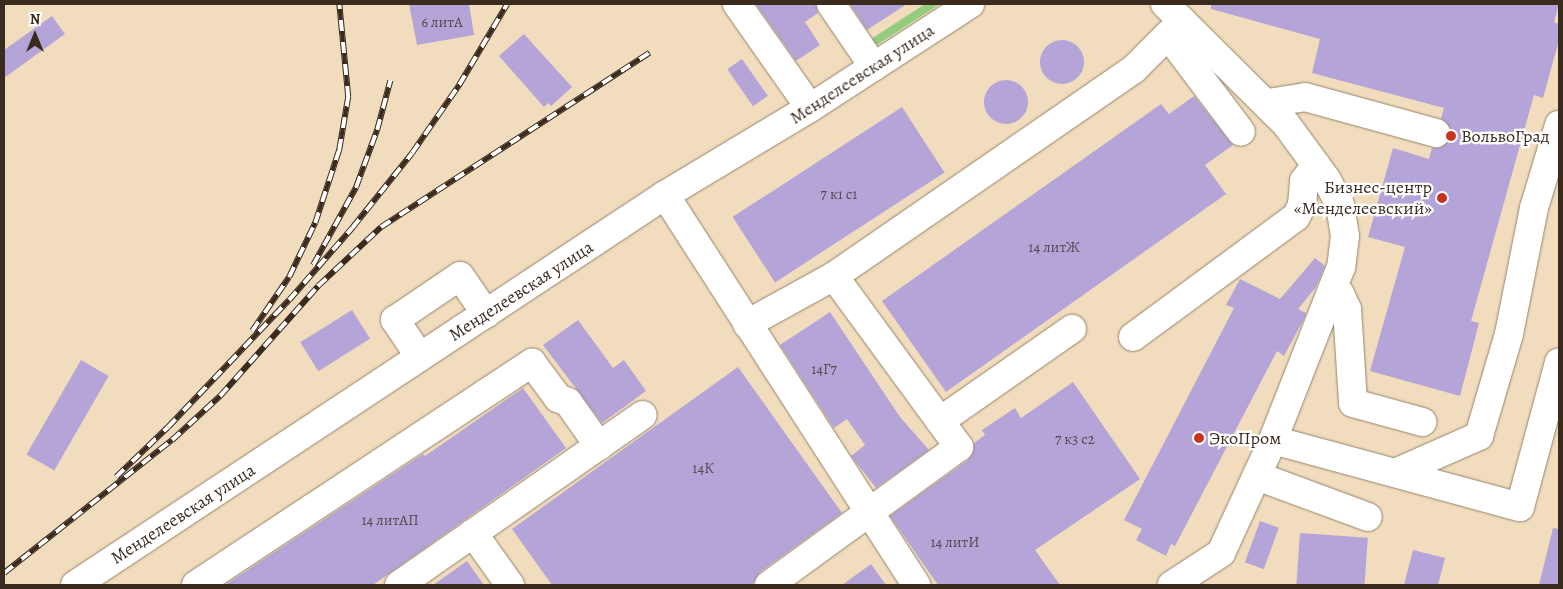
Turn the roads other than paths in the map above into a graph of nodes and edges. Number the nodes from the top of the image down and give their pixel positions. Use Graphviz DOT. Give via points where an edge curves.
graph roads {
  1 [pos="737,4"];
  2 [pos="831,4"];
  3 [pos="970,4"];
  4 [pos="1172,20"];
  5 [pos="874,66"];
  6 [pos="1268,103"];
  7 [pos="810,108"];
  8 [pos="1559,125"];
  9 [pos="1241,132"];
  10 [pos="1436,133"];
  11 [pos="1316,165"];
  12 [pos="665,196"];
  13 [pos="834,276"];
  14 [pos="1332,290"];
  15 [pos="486,314"];
  16 [pos="747,324"];
  17 [pos="1072,329"];
  18 [pos="1133,336"];
  19 [pos="420,357"];
  20 [pos="1559,362"];
  21 [pos="643,415"];
  22 [pos="940,421"];
  23 [pos="1422,422"];
  24 [pos="1273,440"];
  25 [pos="599,446"];
  26 [pos="1395,473"];
  27 [pos="1257,476"];
  28 [pos="868,513"];
  29 [pos="1368,517"];
  30 [pos="473,533"];
  31 [pos="75,585"];
  32 [pos="196,585"];
  33 [pos="399,585"];
  34 [pos="510,585"];
  35 [pos="769,585"];
  36 [pos="916,585"];
  37 [pos="1172,585"];
  1 -- 7 [label="street"];
  2 -- 5 [label="street"];
  3 -- 5 [label="street, Менделеевская улица"];
  4 -- 6 [label="street"];
  4 -- 9 [label="street"];
  4 -- 13 [label="street" via="1134,69"];
  5 -- 7 [label="street, Менделеевская улица"];
  6 -- 10 [label="street" via="1305,97"];
  6 -- 11 [label="street"];
  7 -- 12 [label="street, Менделеевская улица"];
  8 -- 26 [label="street" via="1534,208 1509,334 1479,436"];
  11 -- 14 [label="street" via="1340,205 1345,236 1341,267"];
  11 -- 18 [label="street" via="1304,180 1302,205 1296,217"];
  12 -- 15 [label="street, Менделеевская улица"];
  12 -- 16 [label="street"];
  13 -- 16 [label="street"];
  13 -- 22 [label="street"];
  14 -- 23 [label="street" via="1340,294 1346,309 1353,403"];
  14 -- 24 [label="street"];
  15 -- 19 [label="street, Менделеевская улица"];
  15 -- 19 [label="street" via="460,276 395,320"];
  16 -- 28 [label="street"];
  17 -- 22 [label="street"];
  19 -- 31 [label="street, Менделеевская улица"];
  20 -- 26 [label="street" via="1520,508"];
  21 -- 25 [label="street"];
  22 -- 28 [label="street" via="959,447"];
  24 -- 26 [label="street"];
  24 -- 27 [label="street"];
  25 -- 30 [label="street"];
  25 -- 32 [label="street" via="568,402 558,398 532,363"];
  27 -- 29 [label="street"];
  27 -- 37 [label="street" via="1221,553"];
  28 -- 35 [label="street"];
  28 -- 36 [label="street"];
  30 -- 33 [label="street"];
  30 -- 34 [label="street"];
}
